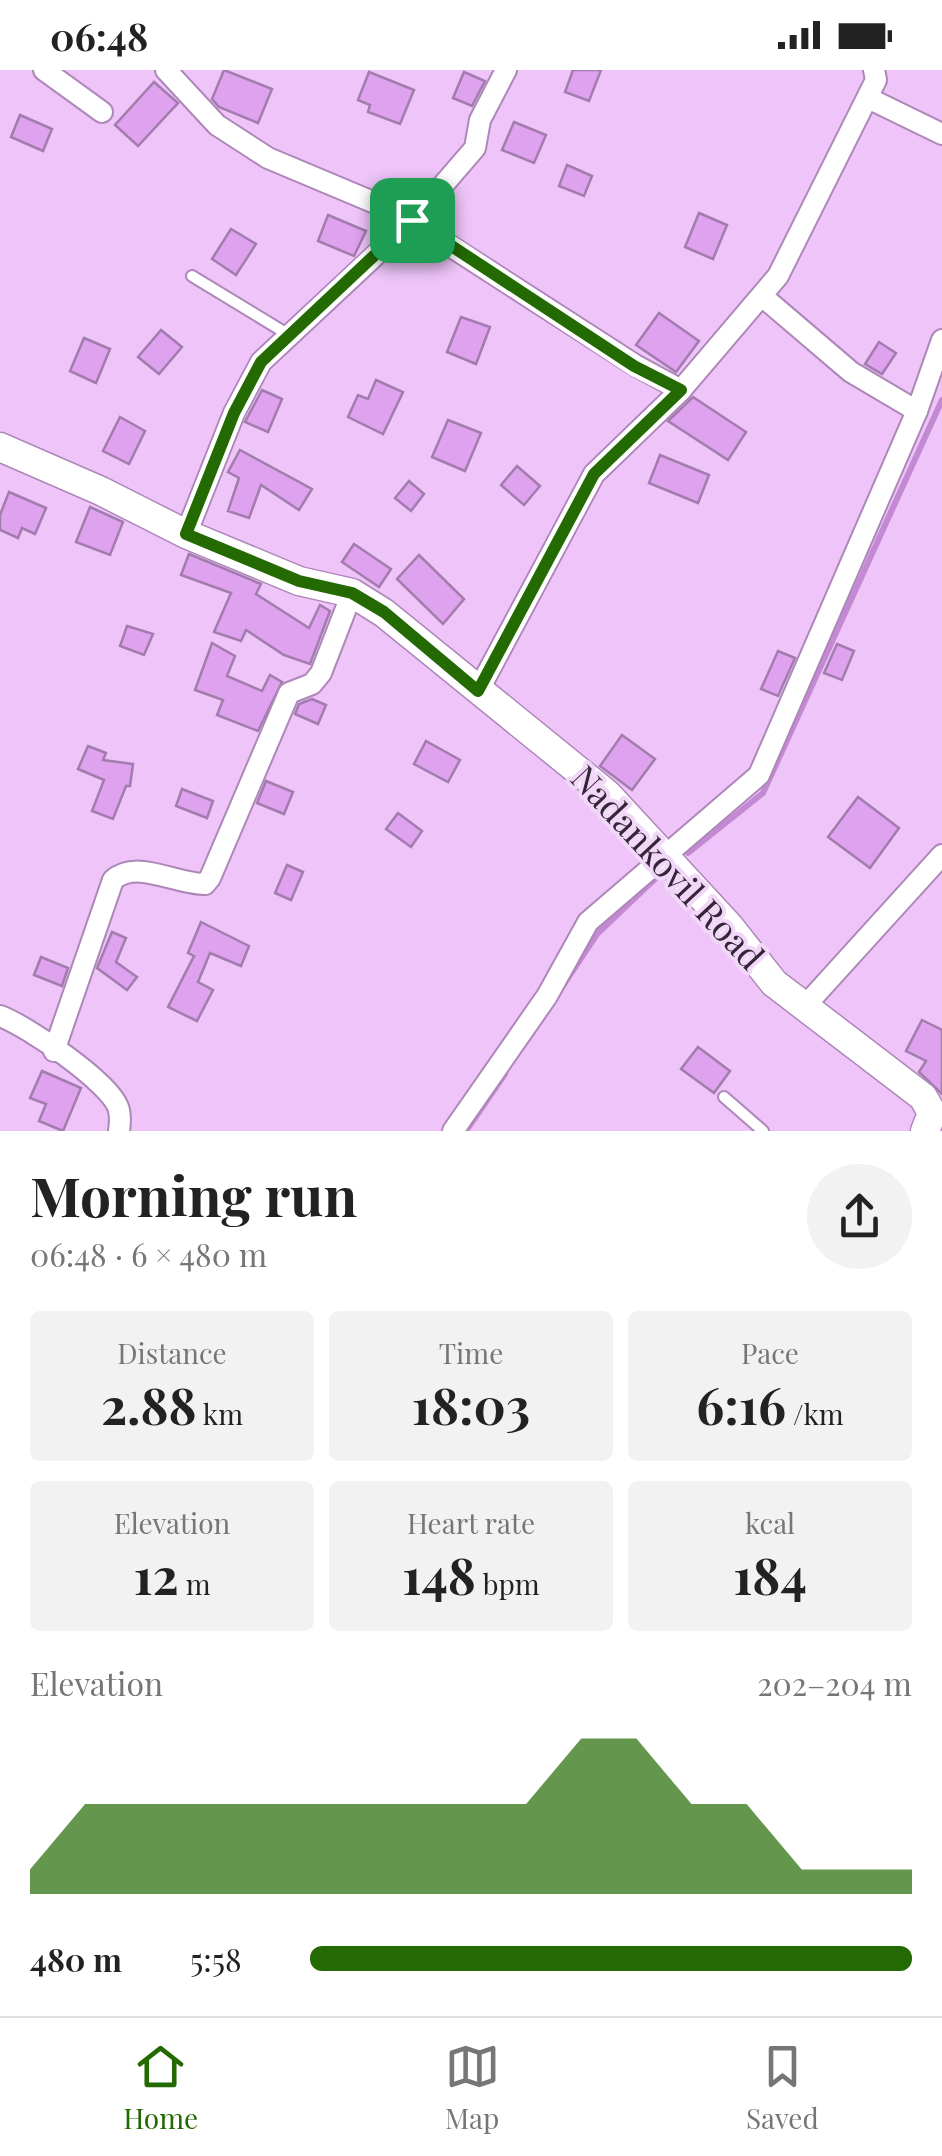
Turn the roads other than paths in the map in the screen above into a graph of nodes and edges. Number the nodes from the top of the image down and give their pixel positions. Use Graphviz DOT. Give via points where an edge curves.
graph roads {
  1 [pos="44,70"];
  2 [pos="166,70"];
  3 [pos="506,70"];
  4 [pos="874,70"];
  5 [pos="868,98"];
  6 [pos="102,112"];
  7 [pos="942,134"];
  8 [pos="412,220"];
  9 [pos="192,276"];
  10 [pos="762,296"];
  11 [pos="289,335"];
  12 [pos="942,340"];
  13 [pos="681,390"];
  14 [pos="917,411"];
  15 [pos="0,447"];
  16 [pos="186,534"];
  17 [pos="352,593"];
  18 [pos="478,691"];
  19 [pos="664,855"];
  20 [pos="942,855"];
  21 [pos="804,1006"];
  22 [pos="0,1016"];
  23 [pos="54,1051"];
  24 [pos="724,1096"];
  25 [pos="933,1123"];
  26 [pos="119,1131"];
  27 [pos="452,1131"];
  28 [pos="763,1131"];
  1 -- 6 [label="street"];
  2 -- 8 [label="street" via="217,124 268,158"];
  3 -- 8 [label="street" via="480,120 475,148"];
  4 -- 5 [label="street"];
  5 -- 7 [label="street"];
  5 -- 10 [label="street" via="792,254"];
  8 -- 11 [label="street"];
  8 -- 13 [label="street"];
  9 -- 11 [label="lane"];
  10 -- 13 [label="street"];
  10 -- 14 [label="street" via="851,372"];
  11 -- 16 [label="street" via="261,362 234,413"];
  12 -- 14 [label="street"];
  13 -- 18 [label="street" via="594,474"];
  14 -- 19 [label="street" via="758,775"];
  15 -- 16 [label="street, Nadankovil Road"];
  16 -- 17 [label="street, Nadankovil Road" via="299,581"];
  17 -- 18 [label="street, Nadankovil Road"];
  17 -- 23 [label="street" via="321,672 312,684 289,693 210,878 190,884 134,870 113,880"];
  18 -- 19 [label="street, Nadankovil Road" via="608,794"];
  19 -- 21 [label="street, Nadankovil Road" via="774,983"];
  19 -- 27 [label="street" via="588,922 547,996"];
  20 -- 21 [label="street"];
  21 -- 25 [label="street, Nadankovil Road" via="923,1097"];
  22 -- 23 [label="street"];
  23 -- 26 [label="street" via="107,1090 119,1108"];
  24 -- 28 [label="lane"];
}
